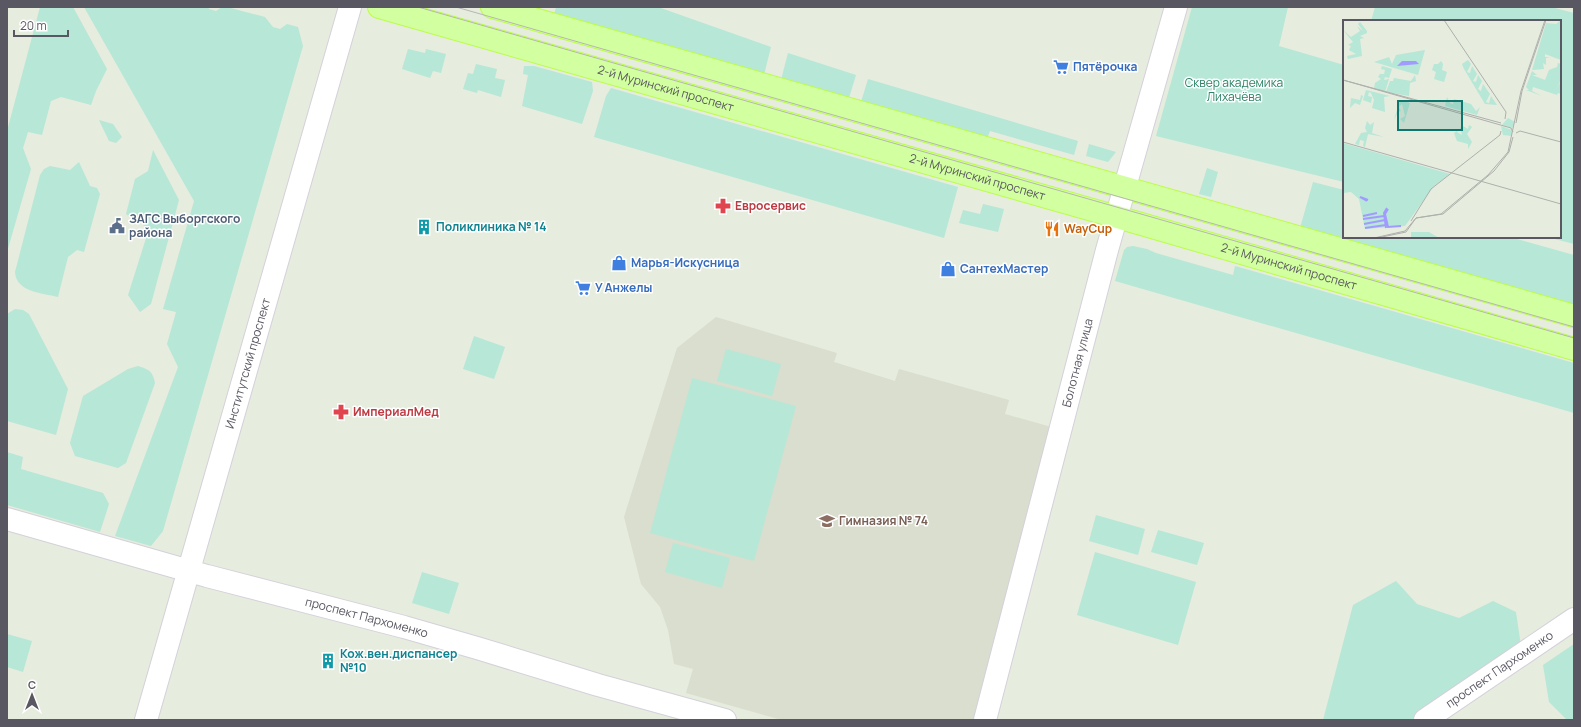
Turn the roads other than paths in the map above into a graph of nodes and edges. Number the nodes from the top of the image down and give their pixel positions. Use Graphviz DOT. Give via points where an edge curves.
graph roads {
  1 [pos="350,7"];
  2 [pos="379,7"];
  3 [pos="492,7"];
  4 [pos="1176,7"];
  5 [pos="1125,187"];
  6 [pos="1117,217"];
  7 [pos="1574,316"];
  8 [pos="1574,349"];
  9 [pos="7,519"];
  10 [pos="189,570"];
  11 [pos="1574,620"];
  12 [pos="146,720"];
  13 [pos="725,720"];
  14 [pos="985,720"];
  15 [pos="1425,720"];
  1 -- 10 [label="street, Институтский проспект"];
  2 -- 6 [label="main road, 2-й Муринский проспект"];
  3 -- 5 [label="main road"];
  4 -- 5 [label="street, Болотная улица"];
  5 -- 6 [label="street, Болотная улица"];
  5 -- 7 [label="main road"];
  6 -- 8 [label="main road, 2-й Муринский проспект"];
  6 -- 14 [label="street, Болотная улица"];
  9 -- 10 [label="street, проспект Пархоменко"];
  10 -- 12 [label="street, Институтский проспект"];
  10 -- 13 [label="street, проспект Пархоменко" via="404,627"];
  11 -- 15 [label="street, проспект Пархоменко"];
}
